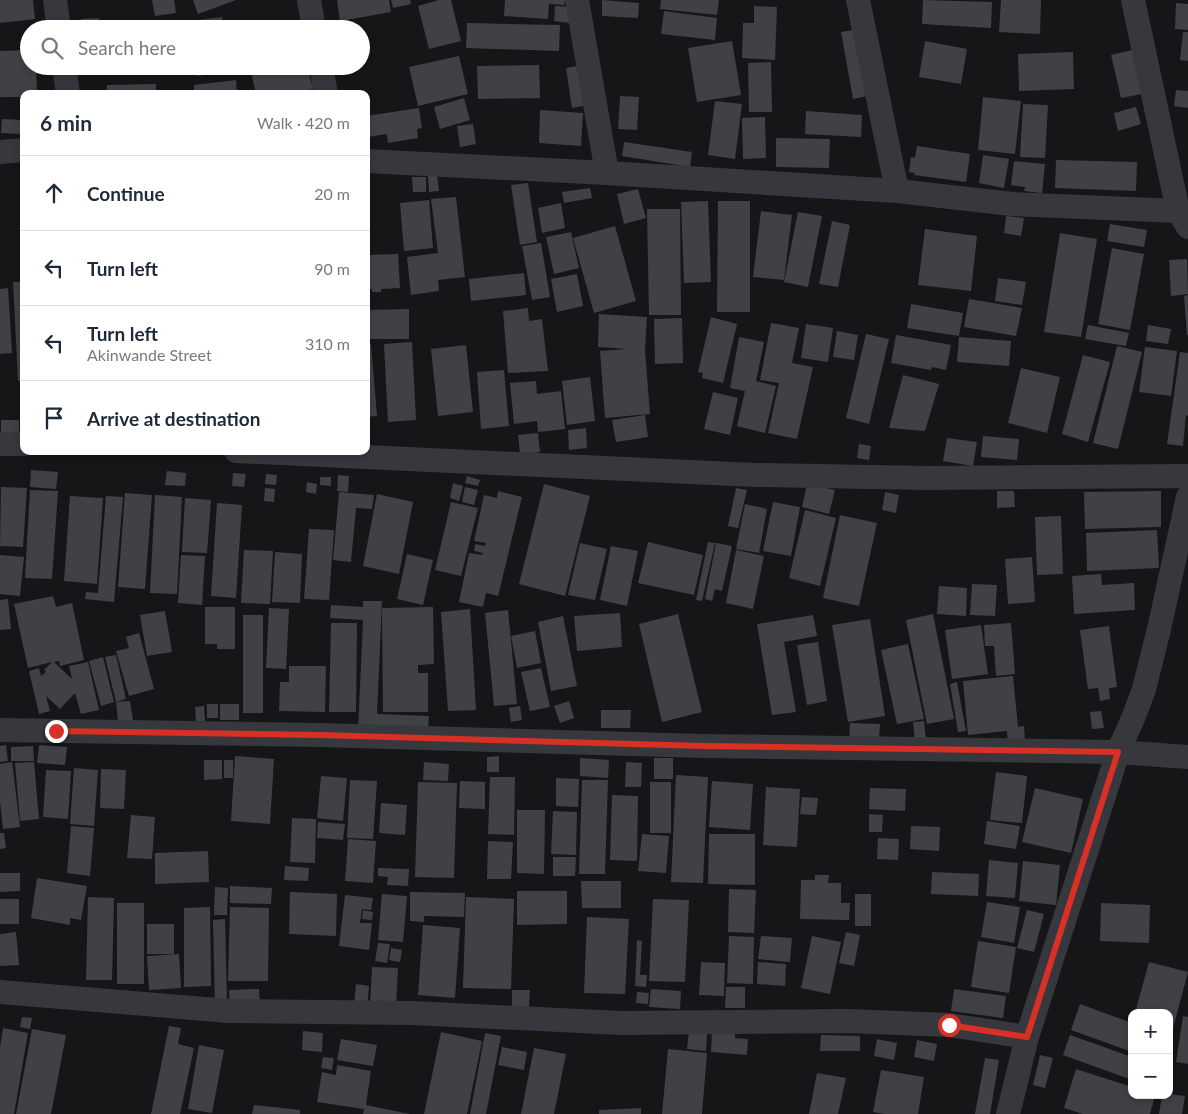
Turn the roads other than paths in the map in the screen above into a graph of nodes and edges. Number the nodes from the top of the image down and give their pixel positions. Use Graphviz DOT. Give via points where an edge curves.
graph roads {
  1 [pos="55,0"];
  2 [pos="309,0"];
  3 [pos="577,0"];
  4 [pos="858,0"];
  5 [pos="1133,0"];
  6 [pos="58,20"];
  7 [pos="312,20"];
  8 [pos="65,75"];
  9 [pos="323,75"];
  10 [pos="67,90"];
  11 [pos="325,90"];
  12 [pos="20,150"];
  13 [pos="0,152"];
  14 [pos="370,161"];
  15 [pos="607,173"];
  16 [pos="897,191"];
  17 [pos="1183,219"];
  18 [pos="0,444"];
  19 [pos="20,444"];
  20 [pos="322,455"];
  21 [pos="1188,476"];
  22 [pos="1188,497"];
  23 [pos="0,730"];
  24 [pos="1118,752"];
  25 [pos="1188,757"];
  26 [pos="0,992"];
  27 [pos="1027,1037"];
  28 [pos="1008,1114"];
  1 -- 6 [label="street"];
  2 -- 7 [label="street"];
  3 -- 15 [label="street"];
  4 -- 16 [label="street"];
  5 -- 17 [label="street"];
  8 -- 10 [label="street"];
  9 -- 11 [label="street"];
  12 -- 13 [label="street"];
  14 -- 15 [label="street"];
  15 -- 16 [label="street"];
  16 -- 17 [label="street"];
  18 -- 19 [label="street"];
  20 -- 21 [label="street" via="755,475 928,478"];
  22 -- 24 [label="street" via="1144,689"];
  23 -- 24 [label="street"];
  24 -- 25 [label="street"];
  24 -- 27 [label="street"];
  26 -- 27 [label="street" via="229,1011 413,1012 621,1023 848,1021 949,1025"];
  27 -- 28 [label="street"];
}
